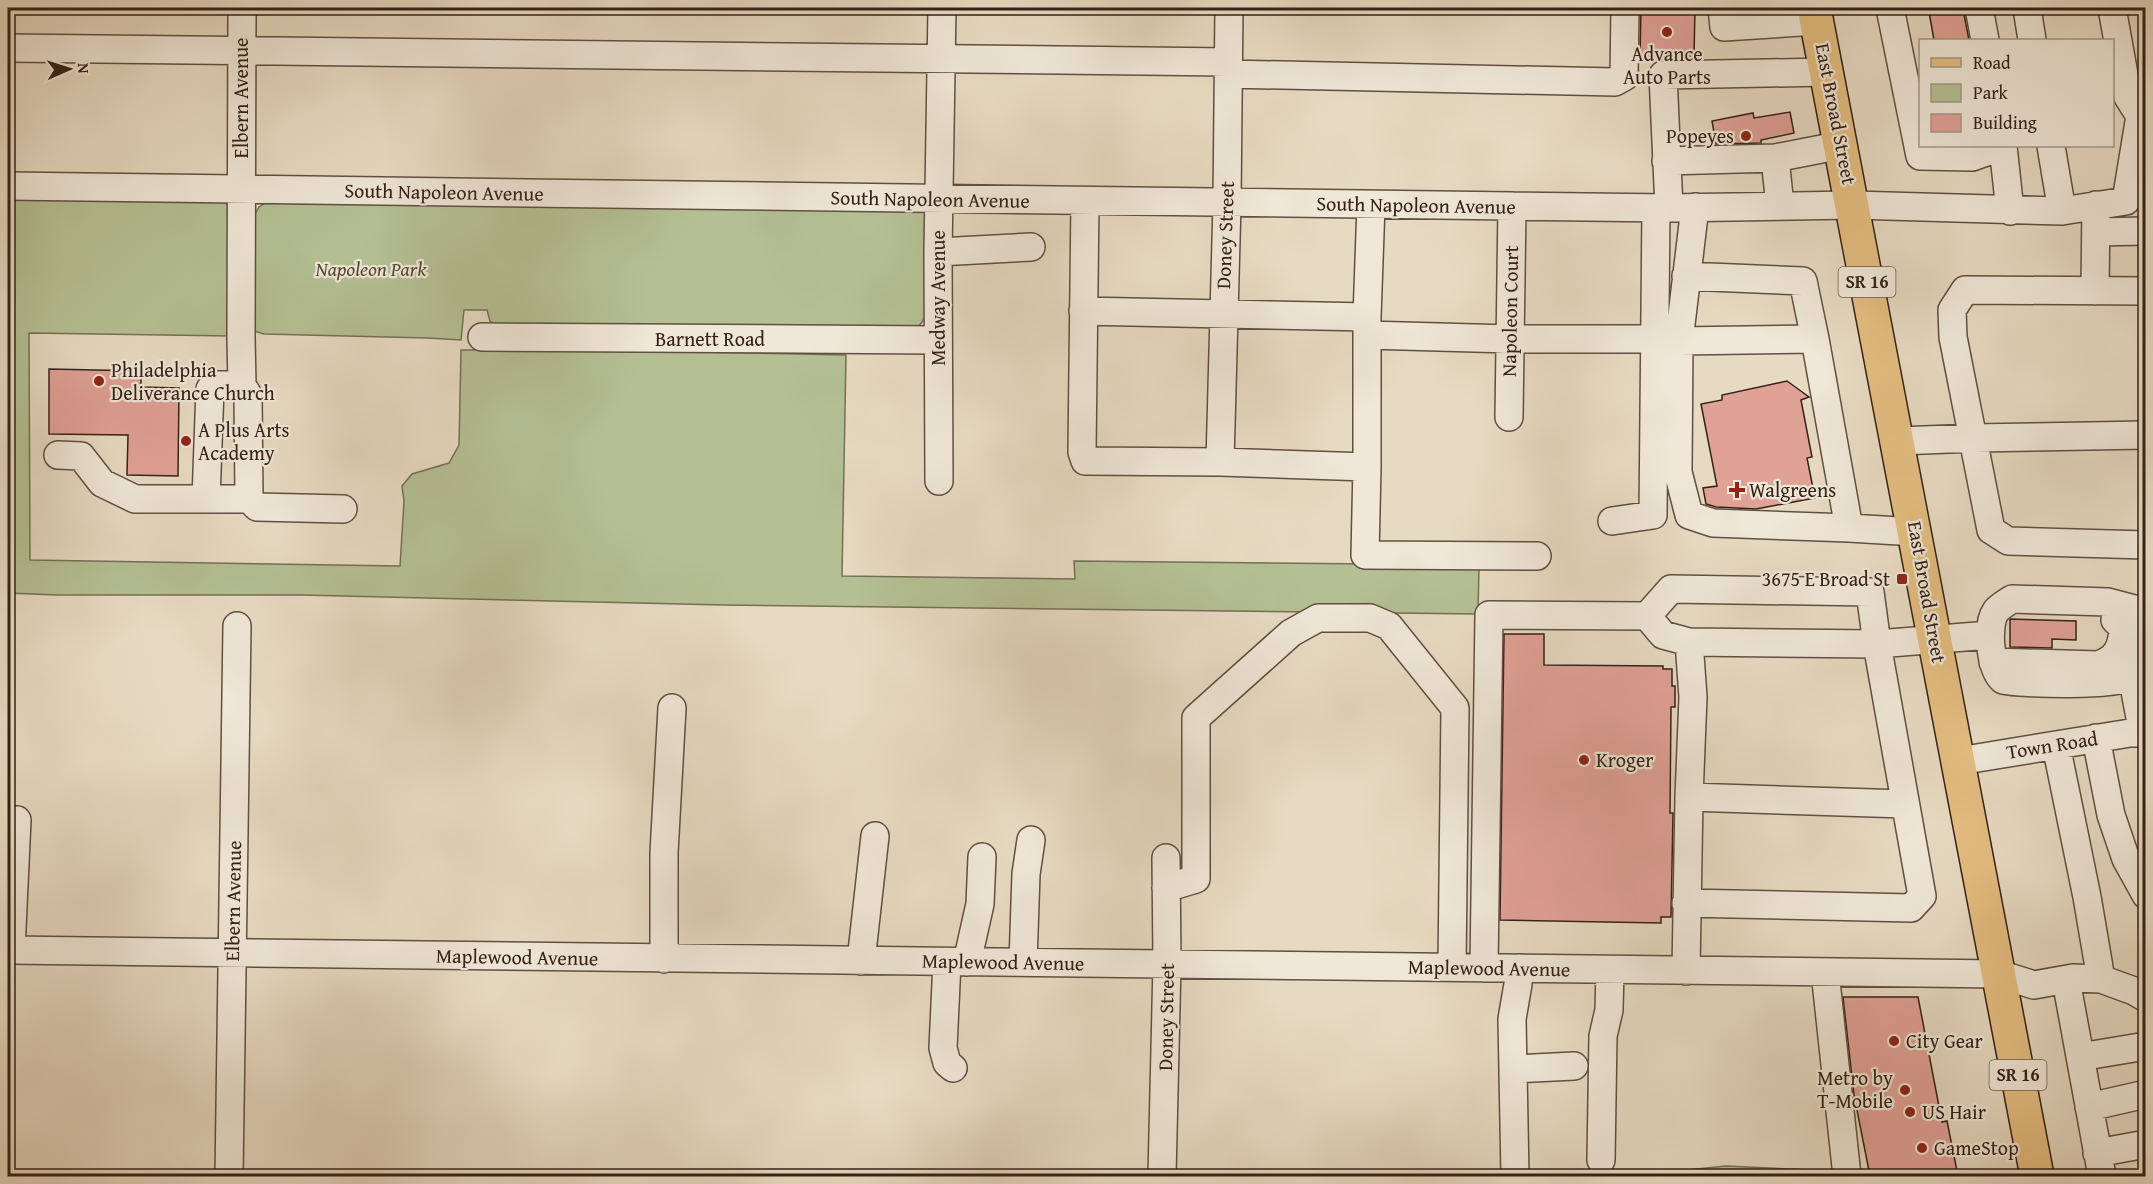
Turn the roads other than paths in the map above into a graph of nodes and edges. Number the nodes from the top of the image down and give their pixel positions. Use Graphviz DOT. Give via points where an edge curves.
graph roads {
  1 [pos="242,8"];
  2 [pos="942,8"];
  3 [pos="1229,8"];
  4 [pos="1625,8"];
  5 [pos="1722,8"];
  6 [pos="1890,8"];
  7 [pos="1979,8"];
  8 [pos="2027,8"];
  9 [pos="2112,8"];
  10 [pos="1816,14"];
  11 [pos="1985,39"];
  12 [pos="2032,39"];
  13 [pos="8,48"];
  14 [pos="241,50"];
  15 [pos="941,60"];
  16 [pos="1228,68"];
  17 [pos="1827,72"];
  18 [pos="2143,115"];
  19 [pos="1842,145"];
  20 [pos="2000,147"];
  21 [pos="2003,147"];
  22 [pos="2050,147"];
  23 [pos="1775,158"];
  24 [pos="1666,161"];
  25 [pos="8,186"];
  26 [pos="241,189"];
  27 [pos="938,200"];
  28 [pos="1085,201"];
  29 [pos="2136,201"];
  30 [pos="1227,203"];
  31 [pos="1371,205"];
  32 [pos="1853,205"];
  33 [pos="2096,205"];
  34 [pos="1512,206"];
  35 [pos="1780,206"];
  36 [pos="1673,207"];
  37 [pos="2010,211"];
  38 [pos="2062,211"];
  39 [pos="2145,231"];
  40 [pos="2096,232"];
  41 [pos="1030,247"];
  42 [pos="938,252"];
  43 [pos="1686,276"];
  44 [pos="2095,291"];
  45 [pos="2145,291"];
  46 [pos="1083,311"];
  47 [pos="1223,314"];
  48 [pos="1367,326"];
  49 [pos="483,337"];
  50 [pos="1510,339"];
  51 [pos="1815,339"];
  52 [pos="938,340"];
  53 [pos="1667,340"];
  54 [pos="242,385"];
  55 [pos="1509,417"];
  56 [pos="2145,435"];
  57 [pos="1974,438"];
  58 [pos="1899,441"];
  59 [pos="58,455"];
  60 [pos="1220,462"];
  61 [pos="1367,467"];
  62 [pos="939,481"];
  63 [pos="206,499"];
  64 [pos="249,499"];
  65 [pos="343,509"];
  66 [pos="1612,521"];
  67 [pos="1849,528"];
  68 [pos="1916,532"];
  69 [pos="2145,546"];
  70 [pos="1537,556"];
  71 [pos="2142,610"];
  72 [pos="1647,616"];
  73 [pos="1992,624"];
  74 [pos="237,626"];
  75 [pos="1935,638"];
  76 [pos="1689,642"];
  77 [pos="1877,644"];
  78 [pos="1993,662"];
  79 [pos="2132,676"];
  80 [pos="672,708"];
  81 [pos="2144,733"];
  82 [pos="2096,738"];
  83 [pos="2056,745"];
  84 [pos="1959,761"];
  85 [pos="1689,796"];
  86 [pos="1905,804"];
  87 [pos="16,820"];
  88 [pos="875,836"];
  89 [pos="1031,840"];
  90 [pos="982,858"];
  91 [pos="1166,858"];
  92 [pos="1166,888"];
  93 [pos="2145,895"];
  94 [pos="1686,903"];
  95 [pos="9,950"];
  96 [pos="232,953"];
  97 [pos="664,959"];
  98 [pos="861,961"];
  99 [pos="957,962"];
  100 [pos="1023,962"];
  101 [pos="1167,964"];
  102 [pos="1452,967"];
  103 [pos="1484,968"];
  104 [pos="1519,968"];
  105 [pos="1610,970"];
  106 [pos="1686,971"];
  107 [pos="1825,972"];
  108 [pos="1999,974"];
  109 [pos="2101,979"];
  110 [pos="2066,980"];
  111 [pos="2145,998"];
  112 [pos="2145,1046"];
  113 [pos="2080,1057"];
  114 [pos="1574,1066"];
  115 [pos="953,1068"];
  116 [pos="1513,1069"];
  117 [pos="2145,1094"];
  118 [pos="2089,1107"];
  119 [pos="2145,1144"];
  120 [pos="1601,1160"];
  121 [pos="2099,1165"];
  122 [pos="229,1176"];
  123 [pos="1162,1176"];
  124 [pos="1515,1176"];
  125 [pos="1847,1176"];
  126 [pos="2037,1176"];
  1 -- 14 [label="street, Elbern Avenue"];
  2 -- 15 [label="street, Medway Avenue"];
  3 -- 16 [label="street, Doney Street"];
  4 -- 16 [label="street" via="1624,77 1615,82"];
  5 -- 10 [label="street" via="1725,27"];
  6 -- 20 [label="street" via="1920,156 1972,157"];
  7 -- 11 [label="street"];
  8 -- 12 [label="street"];
  9 -- 18 [label="street" via="2128,97"];
  10 -- 17 [label="main road, East Broad Street / SR 16"];
  13 -- 14 [label="street"];
  14 -- 15 [label="street"];
  14 -- 26 [label="street, Elbern Avenue"];
  15 -- 16 [label="street"];
  15 -- 27 [label="street, Medway Avenue"];
  16 -- 30 [label="street, Doney Street"];
  17 -- 19 [label="main road, East Broad Street / SR 16"];
  17 -- 24 [label="street" via="1663,75"];
  18 -- 29 [label="street"];
  19 -- 23 [label="street"];
  19 -- 32 [label="main road, East Broad Street / SR 16"];
  21 -- 37 [label="street"];
  22 -- 38 [label="street"];
  23 -- 24 [label="street"];
  23 -- 35 [label="street"];
  24 -- 36 [label="street"];
  25 -- 26 [label="street, South Napoleon Avenue"];
  26 -- 27 [label="street, South Napoleon Avenue"];
  26 -- 54 [label="street, Elbern Avenue"];
  27 -- 28 [label="street, South Napoleon Avenue"];
  27 -- 42 [label="street, Medway Avenue"];
  28 -- 30 [label="street, South Napoleon Avenue"];
  28 -- 46 [label="street"];
  29 -- 33 [label="street, South Napoleon Avenue"];
  30 -- 31 [label="street, South Napoleon Avenue"];
  30 -- 47 [label="street, Doney Street"];
  31 -- 34 [label="street, South Napoleon Avenue"];
  31 -- 48 [label="street"];
  32 -- 35 [label="street, South Napoleon Avenue"];
  32 -- 37 [label="street, South Napoleon Avenue"];
  32 -- 58 [label="main road, East Broad Street / SR 16"];
  33 -- 38 [label="street, South Napoleon Avenue"];
  33 -- 40 [label="street"];
  34 -- 36 [label="street, South Napoleon Avenue"];
  34 -- 50 [label="street, Napoleon Court"];
  35 -- 36 [label="street, South Napoleon Avenue"];
  36 -- 43 [label="street"];
  36 -- 53 [label="street"];
  37 -- 38 [label="street, South Napoleon Avenue"];
  39 -- 40 [label="street"];
  40 -- 44 [label="street"];
  41 -- 42 [label="street"];
  42 -- 52 [label="street, Medway Avenue"];
  43 -- 51 [label="street" via="1803,281"];
  43 -- 53 [label="street"];
  44 -- 45 [label="street"];
  44 -- 57 [label="street" via="1965,290 1952,310 1953,337"];
  46 -- 47 [label="street"];
  46 -- 60 [label="street" via="1085,460"];
  47 -- 48 [label="street"];
  47 -- 60 [label="street, Doney Street"];
  48 -- 50 [label="street"];
  48 -- 61 [label="street"];
  49 -- 52 [label="street, Barnett Road"];
  50 -- 53 [label="street"];
  50 -- 55 [label="street, Napoleon Court"];
  51 -- 53 [label="street"];
  51 -- 67 [label="street"];
  52 -- 62 [label="street, Medway Avenue"];
  53 -- 66 [label="street" via="1653,515"];
  53 -- 67 [label="street" via="1678,472 1689,515 1713,523"];
  54 -- 63 [label="street" via="213,385 210,389"];
  54 -- 64 [label="street, Elbern Avenue" via="248,395"];
  56 -- 57 [label="street"];
  57 -- 58 [label="street"];
  57 -- 69 [label="street" via="1991,530 2008,541"];
  58 -- 68 [label="main road, East Broad Street / SR 16"];
  59 -- 63 [label="street" via="81,456 102,483 135,499"];
  60 -- 61 [label="street"];
  61 -- 70 [label="street" via="1365,555"];
  63 -- 64 [label="street"];
  64 -- 65 [label="street" via="256,507"];
  67 -- 68 [label="street"];
  68 -- 75 [label="main road, East Broad Street / SR 16"];
  71 -- 73 [label="street" via="2108,602 2012,599 2002,605"];
  71 -- 79 [label="street" via="2137,666"];
  72 -- 76 [label="street" via="1663,635"];
  72 -- 77 [label="street" via="1671,589 1870,592"];
  72 -- 103 [label="street" via="1489,615"];
  73 -- 75 [label="street"];
  73 -- 78 [label="street"];
  73 -- 78 [label="street" via="2113,618 2123,628 2119,651 2098,665"];
  74 -- 96 [label="street, Elbern Avenue"];
  75 -- 77 [label="street"];
  75 -- 84 [label="main road, East Broad Street / SR 16"];
  76 -- 77 [label="street"];
  76 -- 85 [label="street" via="1693,696"];
  77 -- 86 [label="street"];
  78 -- 79 [label="street" via="1997,675 2011,682 2102,683 2124,681"];
  79 -- 81 [label="street"];
  80 -- 97 [label="street" via="664,853"];
  81 -- 82 [label="street, Town Road"];
  82 -- 83 [label="street, Town Road"];
  82 -- 93 [label="street" via="2111,815 2126,859"];
  83 -- 84 [label="street, Town Road"];
  83 -- 109 [label="street"];
  84 -- 108 [label="main road, East Broad Street / SR 16"];
  85 -- 86 [label="street"];
  85 -- 94 [label="street"];
  86 -- 94 [label="street" via="1922,897 1911,908"];
  87 -- 95 [label="street"];
  88 -- 98 [label="street"];
  89 -- 100 [label="street"];
  90 -- 99 [label="street" via="980,904"];
  91 -- 92 [label="street, Doney Street"];
  92 -- 101 [label="street, Doney Street"];
  92 -- 102 [label="street" via="1196,879 1196,718 1291,633 1318,618 1370,618 1389,626 1455,708"];
  94 -- 106 [label="street"];
  95 -- 96 [label="street, Maplewood Avenue"];
  96 -- 97 [label="street, Maplewood Avenue"];
  96 -- 122 [label="street, Elbern Avenue"];
  97 -- 98 [label="street, Maplewood Avenue"];
  98 -- 99 [label="street, Maplewood Avenue"];
  99 -- 100 [label="street, Maplewood Avenue"];
  99 -- 115 [label="street" via="943,1048 947,1063"];
  100 -- 101 [label="street, Maplewood Avenue"];
  101 -- 102 [label="street, Maplewood Avenue"];
  101 -- 123 [label="street, Doney Street"];
  102 -- 103 [label="street, Maplewood Avenue"];
  103 -- 104 [label="street, Maplewood Avenue"];
  104 -- 105 [label="street, Maplewood Avenue"];
  104 -- 116 [label="street" via="1512,1019"];
  105 -- 106 [label="street, Maplewood Avenue"];
  105 -- 120 [label="street" via="1609,1010 1603,1036"];
  106 -- 107 [label="street, Maplewood Avenue"];
  107 -- 108 [label="street, Maplewood Avenue"];
  107 -- 125 [label="street"];
  108 -- 110 [label="street, Maplewood Avenue" via="2034,985"];
  108 -- 126 [label="main road, East Broad Street / SR 16"];
  109 -- 110 [label="street, Maplewood Avenue"];
  109 -- 111 [label="street"];
  110 -- 113 [label="street"];
  112 -- 113 [label="street"];
  113 -- 118 [label="street"];
  114 -- 116 [label="street"];
  116 -- 124 [label="street"];
  117 -- 118 [label="street"];
  118 -- 121 [label="street"];
  119 -- 121 [label="street"];
}
